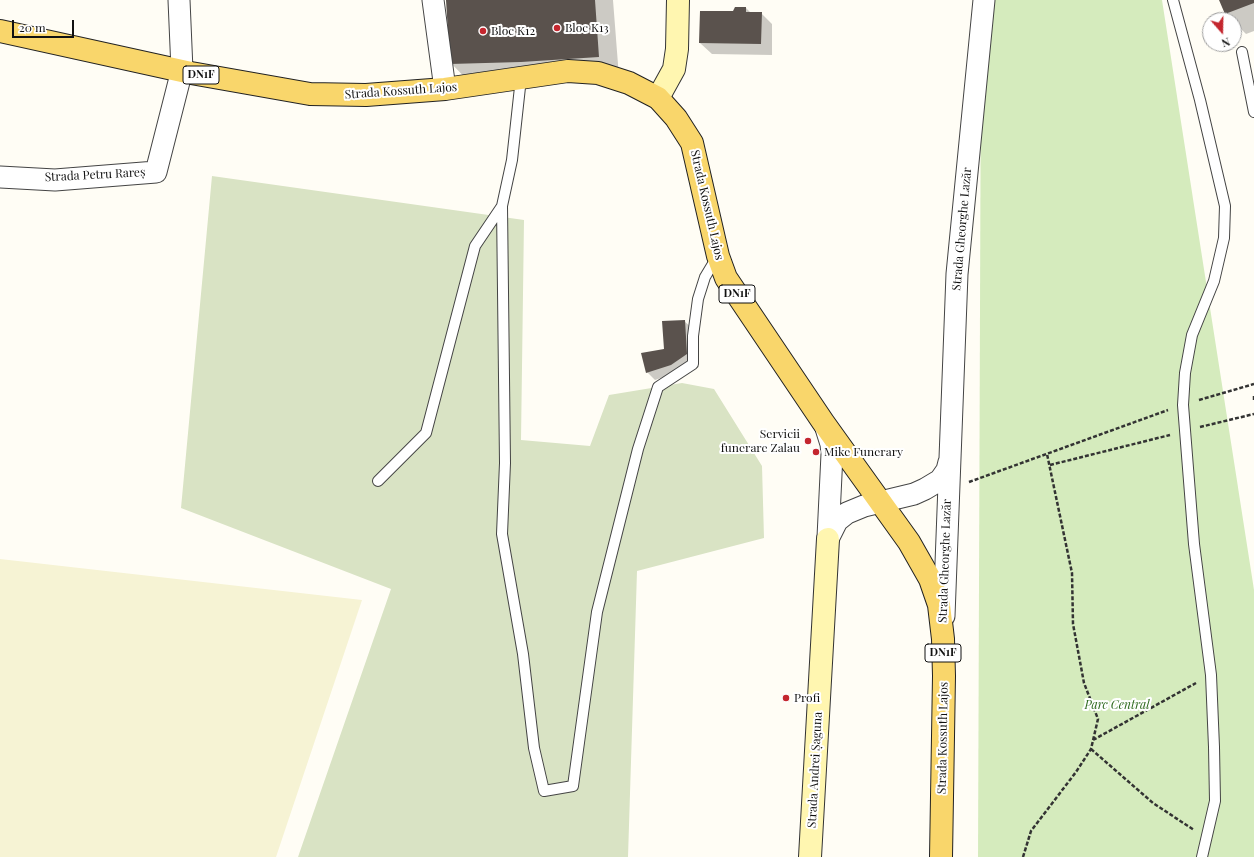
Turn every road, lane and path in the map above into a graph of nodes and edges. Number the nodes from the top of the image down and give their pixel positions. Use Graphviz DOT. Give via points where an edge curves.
graph roads {
  1 [pos="178,0"];
  2 [pos="433,0"];
  3 [pos="678,0"];
  4 [pos="984,0"];
  5 [pos="1173,0"];
  6 [pos="0,31"];
  7 [pos="1242,52"];
  8 [pos="182,70"];
  9 [pos="521,78"];
  10 [pos="446,89"];
  11 [pos="658,98"];
  12 [pos="1254,112"];
  13 [pos="0,177"];
  14 [pos="502,206"];
  15 [pos="718,256"];
  16 [pos="1254,384"];
  17 [pos="1254,396"];
  18 [pos="1254,402"];
  19 [pos="1183,405"];
  20 [pos="1254,414"];
  21 [pos="823,422"];
  22 [pos="1185,431"];
  23 [pos="1047,454"];
  24 [pos="950,459"];
  25 [pos="1050,465"];
  26 [pos="378,481"];
  27 [pos="966,483"];
  28 [pos="880,502"];
  29 [pos="828,539"];
  30 [pos="943,639"];
  31 [pos="1211,675"];
  32 [pos="1093,740"];
  33 [pos="1090,749"];
  34 [pos="1207,839"];
  35 [pos="810,857"];
  36 [pos="940,857"];
  37 [pos="1023,857"];
  38 [pos="1202,857"];
  1 -- 8 [label="street"];
  2 -- 10 [label="street"];
  3 -- 11 [label="street" via="674,69"];
  4 -- 24 [label="street, Strada Gheorghe Lazăr" via="957,274"];
  5 -- 19 [label="lane" via="1225,206 1224,238 1214,281 1192,335 1185,373"];
  6 -- 8 [label="main road, Strada Kossuth Lajos / DN1F"];
  7 -- 12 [label="lane"];
  8 -- 10 [label="main road, Strada Kossuth Lajos / DN1F" via="310,94 366,95"];
  8 -- 13 [label="street, Strada Petru Rareș" via="156,172 55,180"];
  9 -- 10 [label="main road, Strada Kossuth Lajos / DN1F"];
  9 -- 11 [label="main road, Strada Kossuth Lajos / DN1F" via="568,71 598,73 629,83"];
  9 -- 14 [label="lane" via="512,160"];
  11 -- 15 [label="main road, Strada Kossuth Lajos / DN1F" via="676,118 692,143"];
  14 -- 15 [label="lane" via="502,534 523,654 534,748 544,791 573,786 597,612 638,449 658,387 693,364 693,336 698,299 705,277"];
  14 -- 26 [label="lane" via="475,246 426,433"];
  15 -- 21 [label="main road, Strada Kossuth Lajos / DN1F" via="726,278 738,297"];
  16 -- 19 [label="path"];
  17 -- 18 [label="path"];
  19 -- 22 [label="lane"];
  19 -- 23 [label="path"];
  20 -- 22 [label="path"];
  21 -- 28 [label="main road, Strada Kossuth Lajos / DN1F"];
  21 -- 29 [label="street, Strada Andrei Șaguna" via="829,434 832,454"];
  22 -- 25 [label="path"];
  22 -- 31 [label="lane" via="1194,544"];
  23 -- 25 [label="path"];
  23 -- 27 [label="path"];
  24 -- 28 [label="street, Strada Gheorghe Lazăr" via="947,470 933,485 914,494"];
  24 -- 30 [label="street, Strada Gheorghe Lazăr"];
  25 -- 32 [label="path" via="1072,573 1073,624 1084,683 1098,719"];
  28 -- 29 [label="street, Strada Andrei Șaguna" via="847,513 837,521"];
  28 -- 30 [label="main road, Strada Kossuth Lajos / DN1F" via="919,557 930,579 938,605"];
  29 -- 35 [label="street, Strada Andrei Șaguna"];
  30 -- 36 [label="main road, Strada Kossuth Lajos / DN1F"];
  31 -- 32 [label="path"];
  31 -- 34 [label="lane" via="1215,801"];
  32 -- 33 [label="path"];
  33 -- 34 [label="path" via="1153,803"];
  33 -- 37 [label="path" via="1076,772 1031,831"];
  34 -- 38 [label="lane"];
}
